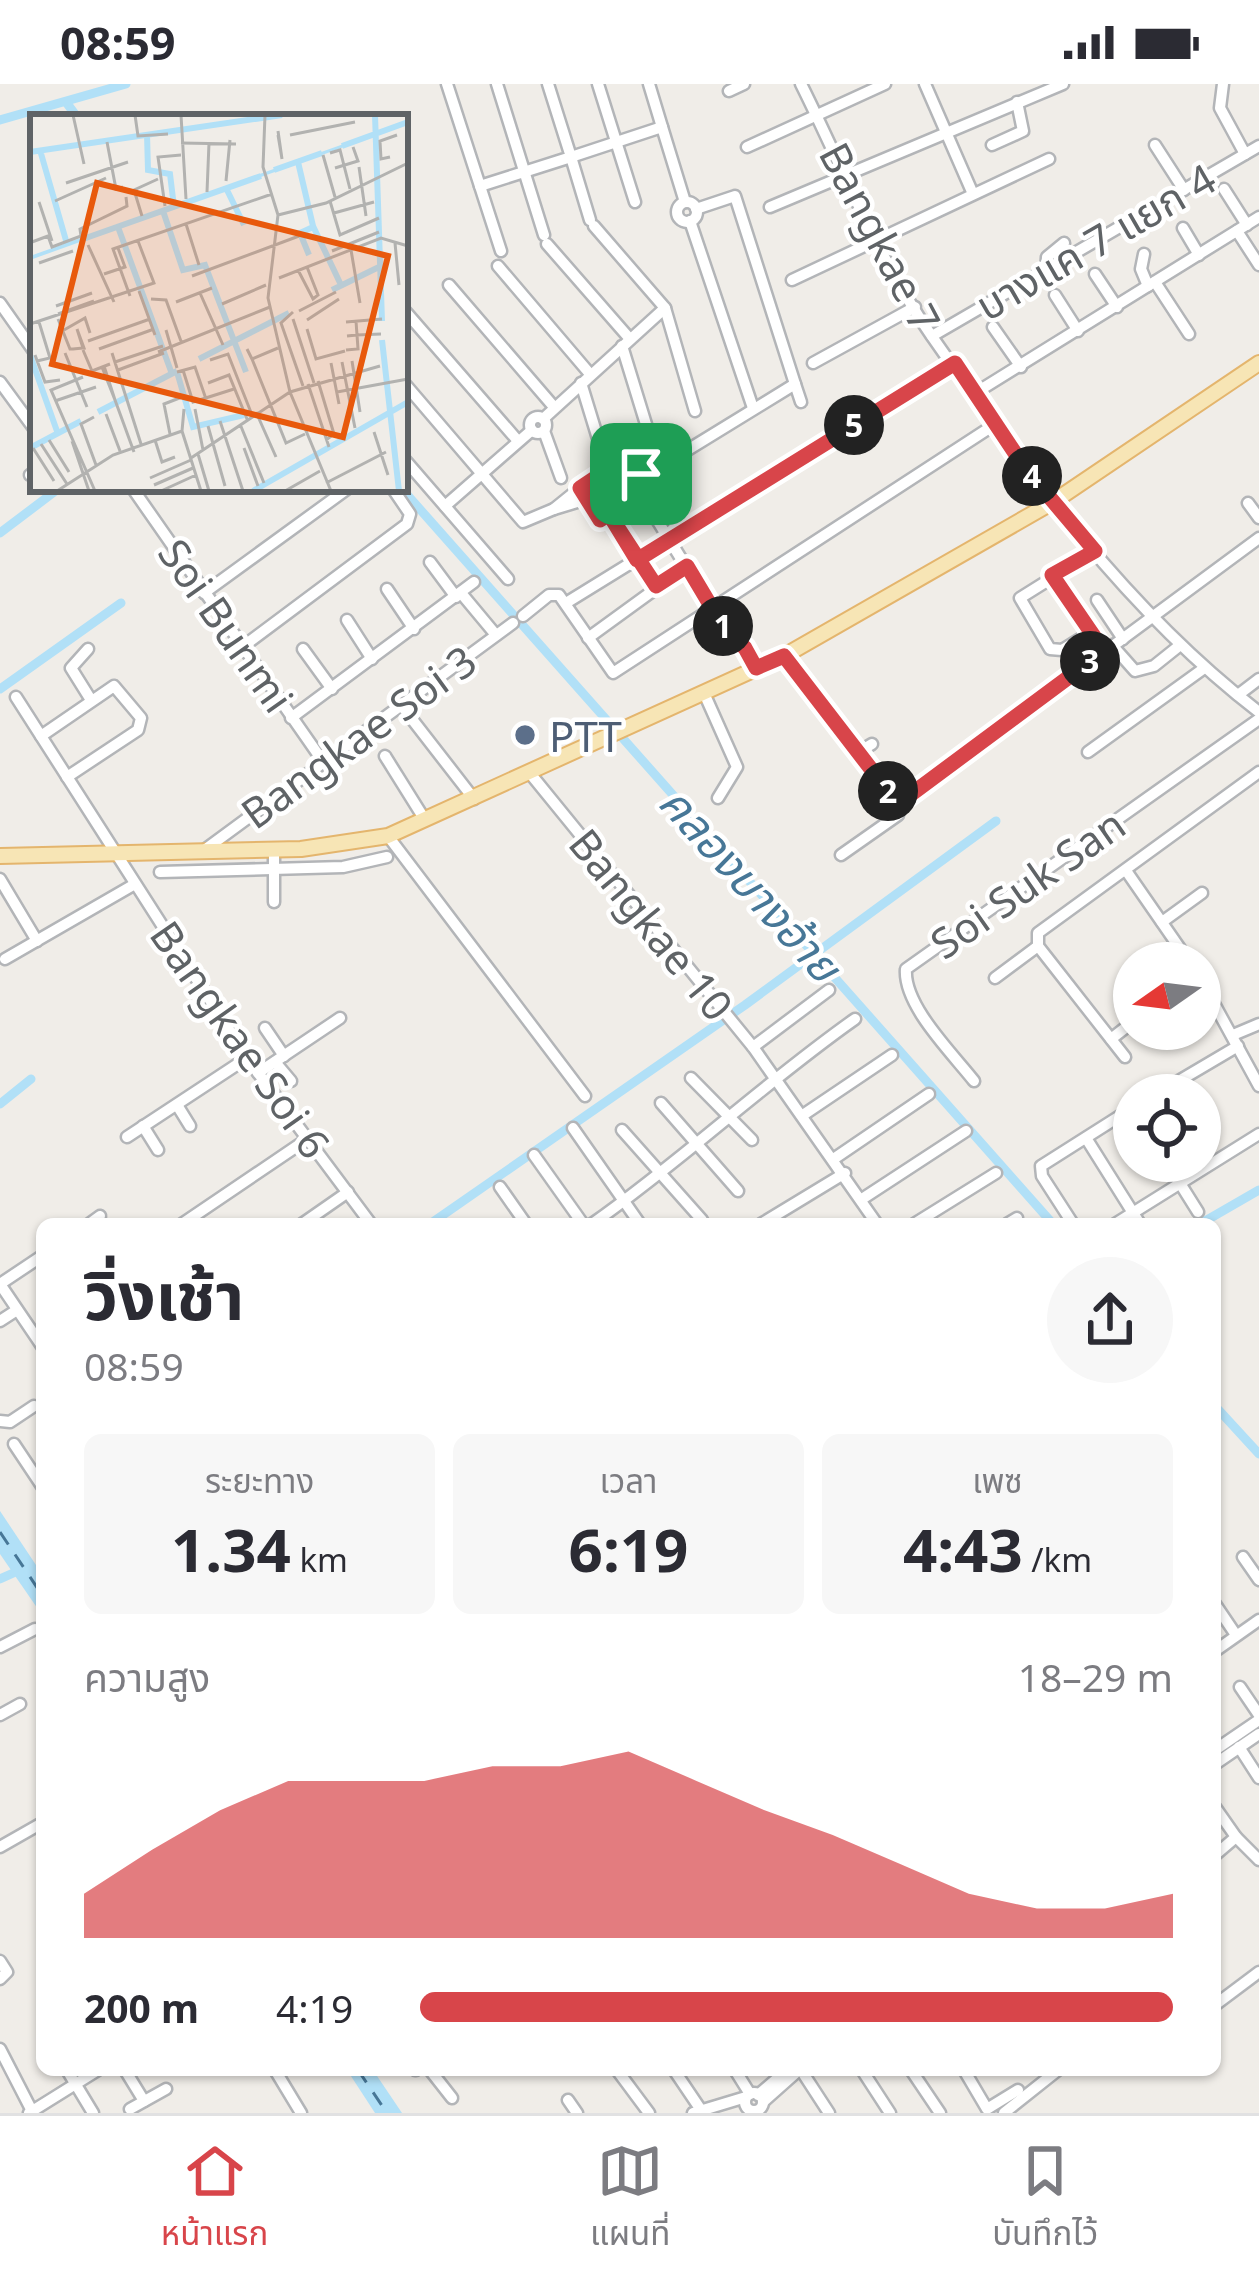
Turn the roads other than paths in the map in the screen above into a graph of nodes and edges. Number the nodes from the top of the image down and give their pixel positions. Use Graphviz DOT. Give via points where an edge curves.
graph roads {
  1 [pos="447,84"];
  2 [pos="497,84"];
  3 [pos="548,84"];
  4 [pos="598,84"];
  5 [pos="649,84"];
  6 [pos="744,84"];
  7 [pos="801,84"];
  8 [pos="885,84"];
  9 [pos="925,84"];
  10 [pos="1063,84"];
  11 [pos="1223,84"];
  12 [pos="729,92"];
  13 [pos="1017,102"];
  14 [pos="815,113"];
  15 [pos="662,127"];
  16 [pos="946,131"];
  17 [pos="617,142"];
  18 [pos="992,145"];
  19 [pos="1155,145"];
  20 [pos="1259,146"];
  21 [pos="747,148"];
  22 [pos="1245,154"];
  23 [pos="571,157"];
  24 [pos="1049,159"];
  25 [pos="524,172"];
  26 [pos="846,176"];
  27 [pos="480,186"];
  28 [pos="1225,189"];
  29 [pos="1184,190"];
  30 [pos="973,194"];
  31 [pos="635,202"];
  32 [pos="770,207"];
  33 [pos="690,210"];
  34 [pos="1259,217"];
  35 [pos="1183,228"];
  36 [pos="1242,228"];
  37 [pos="879,239"];
  38 [pos="1064,244"];
  39 [pos="501,251"];
  40 [pos="1144,254"];
  41 [pos="1198,255"];
  42 [pos="1259,265"];
  43 [pos="498,266"];
  44 [pos="1046,271"];
  45 [pos="1095,274"];
  46 [pos="792,280"];
  47 [pos="1151,284"];
  48 [pos="449,285"];
  49 [pos="1055,295"];
  50 [pos="0,304"];
  51 [pos="914,307"];
  52 [pos="1117,307"];
  53 [pos="665,308"];
  54 [pos="408,314"];
  55 [pos="993,327"];
  56 [pos="1078,331"];
  57 [pos="28,333"];
  58 [pos="1189,334"];
  59 [pos="932,336"];
  60 [pos="626,343"];
  61 [pos="814,363"];
  62 [pos="955,363"];
  63 [pos="1259,363"];
  64 [pos="1021,367"];
  65 [pos="586,379"];
  66 [pos="0,382"];
  67 [pos="795,384"];
  68 [pos="408,387"];
  69 [pos="972,395"];
  70 [pos="801,402"];
  71 [pos="554,407"];
  72 [pos="752,408"];
  73 [pos="695,411"];
  74 [pos="30,423"];
  75 [pos="994,425"];
  76 [pos="540,427"];
  77 [pos="649,434"];
  78 [pos="518,441"];
  79 [pos="603,455"];
  80 [pos="408,463"];
  81 [pos="483,472"];
  82 [pos="561,478"];
  83 [pos="136,492"];
  84 [pos="343,492"];
  85 [pos="395,492"];
  86 [pos="608,493"];
  87 [pos="583,494"];
  88 [pos="1053,502"];
  89 [pos="1248,503"];
  90 [pos="446,506"];
  91 [pos="609,514"];
  92 [pos="655,515"];
  93 [pos="1259,518"];
  94 [pos="1259,538"];
  95 [pos="669,539"];
  96 [pos="1095,551"];
  97 [pos="637,560"];
  98 [pos="430,562"];
  99 [pos="687,566"];
  100 [pos="1052,575"];
  101 [pos="508,579"];
  102 [pos="474,582"];
  103 [pos="656,586"];
  104 [pos="387,589"];
  105 [pos="204,593"];
  106 [pos="458,595"];
  107 [pos="1097,600"];
  108 [pos="566,603"];
  109 [pos="713,605"];
  110 [pos="1152,614"];
  111 [pos="347,620"];
  112 [pos="414,629"];
  113 [pos="1091,632"];
  114 [pos="496,635"];
  115 [pos="588,638"];
  116 [pos="1113,645"];
  117 [pos="1179,646"];
  118 [pos="241,648"];
  119 [pos="88,649"];
  120 [pos="303,649"];
  121 [pos="784,656"];
  122 [pos="372,658"];
  123 [pos="756,668"];
  124 [pos="1202,669"];
  125 [pos="1259,679"];
  126 [pos="332,688"];
  127 [pos="704,693"];
  128 [pos="1238,695"];
  129 [pos="16,697"];
  130 [pos="92,700"];
  131 [pos="401,705"];
  132 [pos="1259,716"];
  133 [pos="291,718"];
  134 [pos="41,736"];
  135 [pos="872,744"];
  136 [pos="1088,752"];
  137 [pos="856,753"];
  138 [pos="385,756"];
  139 [pos="322,760"];
  140 [pos="529,772"];
  141 [pos="1259,772"];
  142 [pos="67,778"];
  143 [pos="718,798"];
  144 [pos="474,799"];
  145 [pos="898,804"];
  146 [pos="425,820"];
  147 [pos="388,836"];
  148 [pos="274,850"];
  149 [pos="203,851"];
  150 [pos="113,852"];
  151 [pos="841,855"];
  152 [pos="0,856"];
  153 [pos="387,857"];
  154 [pos="274,871"];
  155 [pos="160,872"];
  156 [pos="1127,872"];
  157 [pos="0,879"];
  158 [pos="135,884"];
  159 [pos="1202,893"];
  160 [pos="274,902"];
  161 [pos="1162,922"];
  162 [pos="37,941"];
  163 [pos="1176,942"];
  164 [pos="1038,946"];
  165 [pos="5,959"];
  166 [pos="995,978"];
  167 [pos="829,990"];
  168 [pos="1221,1015"];
  169 [pos="340,1018"];
  170 [pos="855,1018"];
  171 [pos="1259,1024"];
  172 [pos="265,1028"];
  173 [pos="1111,1039"];
  174 [pos="1236,1041"];
  175 [pos="753,1047"];
  176 [pos="892,1055"];
  177 [pos="1125,1057"];
  178 [pos="247,1058"];
  179 [pos="280,1059"];
  180 [pos="258,1073"];
  181 [pos="1186,1074"];
  182 [pos="775,1076"];
  183 [pos="691,1078"];
  184 [pos="291,1081"];
  185 [pos="974,1081"];
  186 [pos="1259,1086"];
  187 [pos="928,1094"];
  188 [pos="585,1096"];
  189 [pos="661,1102"];
  190 [pos="177,1105"];
  191 [pos="729,1115"];
  192 [pos="803,1115"];
  193 [pos="1113,1121"];
  194 [pos="143,1126"];
  195 [pos="190,1126"];
  196 [pos="573,1128"];
  197 [pos="622,1130"];
  198 [pos="966,1131"];
  199 [pos="1259,1134"];
  200 [pos="127,1137"];
  201 [pos="309,1138"];
  202 [pos="1085,1138"];
  203 [pos="752,1140"];
  204 [pos="695,1144"];
  205 [pos="158,1150"];
  206 [pos="534,1155"];
  207 [pos="835,1158"];
  208 [pos="662,1173"];
  209 [pos="845,1173"];
  210 [pos="996,1173"];
  211 [pos="1180,1183"];
  212 [pos="500,1187"];
  213 [pos="739,1191"];
  214 [pos="348,1192"];
  215 [pos="862,1199"];
  216 [pos="624,1201"];
  217 [pos="1198,1212"];
  218 [pos="191,1218"];
  219 [pos="311,1218"];
  220 [pos="367,1218"];
  221 [pos="522,1218"];
  222 [pos="583,1218"];
  223 [pos="597,1218"];
  224 [pos="636,1218"];
  225 [pos="700,1218"];
  226 [pos="771,1218"];
  227 [pos="873,1218"];
  228 [pos="924,1218"];
  229 [pos="1069,1218"];
  230 [pos="1136,1218"];
  231 [pos="36,1260"];
  232 [pos="0,1284"];
  233 [pos="17,1310"];
  234 [pos="0,1322"];
  235 [pos="36,1327"];
  236 [pos="34,1406"];
  237 [pos="0,1420"];
  238 [pos="14,1444"];
  239 [pos="36,1477"];
  240 [pos="1243,1556"];
  241 [pos="1259,1580"];
  242 [pos="1221,1613"];
  243 [pos="1259,1620"];
  244 [pos="35,1629"];
  245 [pos="1236,1635"];
  246 [pos="1221,1646"];
  247 [pos="0,1647"];
  248 [pos="1240,1687"];
  249 [pos="20,1704"];
  250 [pos="0,1715"];
  251 [pos="1259,1717"];
  252 [pos="1259,1734"];
  253 [pos="1221,1745"];
  254 [pos="1240,1747"];
  255 [pos="1221,1760"];
  256 [pos="1259,1778"];
  257 [pos="1221,1816"];
  258 [pos="36,1826"];
  259 [pos="1236,1837"];
  260 [pos="0,1846"];
  261 [pos="1221,1850"];
  262 [pos="1259,1860"];
  263 [pos="0,1961"];
  264 [pos="1259,1972"];
  265 [pos="0,1979"];
  266 [pos="1221,2000"];
  267 [pos="0,2048"];
  268 [pos="70,2076"];
  269 [pos="88,2076"];
  270 [pos="129,2076"];
  271 [pos="279,2076"];
  272 [pos="435,2076"];
  273 [pos="621,2076"];
  274 [pos="677,2076"];
  275 [pos="738,2076"];
  276 [pos="781,2076"];
  277 [pos="792,2076"];
  278 [pos="804,2076"];
  279 [pos="866,2076"];
  280 [pos="915,2076"];
  281 [pos="968,2076"];
  282 [pos="1038,2076"];
  283 [pos="1049,2076"];
  284 [pos="74,2084"];
  285 [pos="1036,2085"];
  286 [pos="166,2089"];
  287 [pos="1018,2090"];
  288 [pos="452,2098"];
  289 [pos="568,2100"];
  290 [pos="144,2101"];
  291 [pos="754,2104"];
  292 [pos="130,2109"];
  293 [pos="697,2111"];
  294 [pos="31,2112"];
  295 [pos="93,2113"];
  296 [pos="301,2113"];
  297 [pos="577,2113"];
  298 [pos="649,2113"];
  299 [pos="829,2113"];
  300 [pos="890,2113"];
  301 [pos="940,2113"];
  302 [pos="1004,2113"];
  1 -- 27 [label="street"];
  2 -- 25 [label="street"];
  3 -- 23 [label="street"];
  4 -- 17 [label="street"];
  5 -- 15 [label="street"];
  6 -- 12 [label="street"];
  7 -- 14 [label="street, Bangkae 7"];
  8 -- 14 [label="street"];
  9 -- 16 [label="street"];
  10 -- 13 [label="street"];
  11 -- 22 [label="street" via="1220,108"];
  13 -- 16 [label="street"];
  13 -- 18 [label="street" via="1023,130"];
  14 -- 21 [label="street"];
  14 -- 26 [label="street, Bangkae 7"];
  15 -- 17 [label="street"];
  15 -- 33 [label="street"];
  16 -- 26 [label="street"];
  16 -- 30 [label="street"];
  17 -- 23 [label="street"];
  17 -- 31 [label="street"];
  19 -- 29 [label="street"];
  20 -- 22 [label="street, บางแค 7 แยก 4"];
  22 -- 29 [label="street, บางแค 7 แยก 4"];
  23 -- 25 [label="street"];
  23 -- 53 [label="street" via="592,223"];
  24 -- 30 [label="street"];
  25 -- 27 [label="street"];
  25 -- 60 [label="street" via="546,240"];
  26 -- 32 [label="street"];
  26 -- 37 [label="street, Bangkae 7"];
  27 -- 39 [label="street"];
  28 -- 36 [label="street"];
  29 -- 44 [label="street, บางแค 7 แยก 4"];
  30 -- 37 [label="street"];
  33 -- 67 [label="street" via="735,196"];
  33 -- 72 [label="street"];
  34 -- 36 [label="street"];
  35 -- 41 [label="street"];
  36 -- 41 [label="street"];
  36 -- 42 [label="street"];
  37 -- 46 [label="street"];
  37 -- 51 [label="street, Bangkae 7"];
  38 -- 44 [label="street" via="1047,257"];
  40 -- 47 [label="street" via="1141,269"];
  41 -- 47 [label="street"];
  43 -- 65 [label="street"];
  44 -- 59 [label="street, บางแค 7 แยก 4"];
  45 -- 52 [label="street"];
  47 -- 52 [label="street"];
  47 -- 58 [label="street"];
  48 -- 71 [label="street"];
  49 -- 56 [label="street"];
  50 -- 57 [label="street"];
  51 -- 59 [label="street, Bangkae 7"];
  51 -- 61 [label="street"];
  52 -- 56 [label="street"];
  53 -- 60 [label="street"];
  53 -- 73 [label="street"];
  54 -- 78 [label="street"];
  55 -- 64 [label="street"];
  56 -- 64 [label="street"];
  59 -- 62 [label="street, Bangkae 7"];
  60 -- 65 [label="street"];
  60 -- 77 [label="street"];
  62 -- 69 [label="street, Bangkae 7"];
  62 -- 95 [label="street"];
  63 -- 88 [label="main road"];
  64 -- 69 [label="street"];
  65 -- 71 [label="street"];
  65 -- 79 [label="street"];
  66 -- 74 [label="street"];
  67 -- 70 [label="street"];
  67 -- 72 [label="street"];
  68 -- 81 [label="street"];
  69 -- 75 [label="street, Bangkae 7"];
  71 -- 76 [label="street"];
  72 -- 86 [label="street"];
  75 -- 88 [label="street, Bangkae 7"];
  75 -- 109 [label="street"];
  76 -- 78 [label="street"];
  76 -- 82 [label="street"];
  78 -- 81 [label="street"];
  80 -- 90 [label="street"];
  81 -- 87 [label="street" via="523,522"];
  81 -- 90 [label="street"];
  83 -- 105 [label="street, Soi Bunmi"];
  84 -- 105 [label="street"];
  85 -- 118 [label="street" via="410,514 407,524"];
  86 -- 87 [label="street" via="598,476"];
  86 -- 91 [label="street" via="618,508"];
  87 -- 91 [label="street" via="600,520"];
  88 -- 96 [label="street, Bangkae 7"];
  88 -- 121 [label="main road"];
  89 -- 93 [label="street"];
  90 -- 101 [label="street"];
  91 -- 97 [label="street"];
  92 -- 95 [label="street"];
  94 -- 110 [label="street"];
  95 -- 97 [label="street"];
  95 -- 99 [label="street"];
  96 -- 100 [label="street"];
  96 -- 110 [label="street, Bangkae 7"];
  97 -- 103 [label="street"];
  97 -- 108 [label="street"];
  98 -- 106 [label="street"];
  99 -- 103 [label="street"];
  99 -- 109 [label="street"];
  100 -- 113 [label="street"];
  100 -- 113 [label="street" via="1020,598 1050,649"];
  102 -- 106 [label="street"];
  103 -- 115 [label="street"];
  104 -- 112 [label="street"];
  105 -- 118 [label="street, Soi Bunmi"];
  106 -- 112 [label="street"];
  106 -- 114 [label="street"];
  107 -- 116 [label="street"];
  108 -- 114 [label="street, Bangkae Soi 3" via="555,592"];
  108 -- 115 [label="street"];
  109 -- 115 [label="street" via="614,673"];
  109 -- 123 [label="street"];
  110 -- 116 [label="street"];
  110 -- 117 [label="street, Bangkae 7"];
  111 -- 122 [label="street"];
  112 -- 122 [label="street"];
  113 -- 116 [label="street"];
  114 -- 131 [label="street, Bangkae Soi 3"];
  116 -- 117 [label="street" via="1135,671"];
  116 -- 145 [label="street"];
  117 -- 124 [label="street, Bangkae 7"];
  118 -- 133 [label="street, Soi Bunmi"];
  119 -- 130 [label="street" via="71,664"];
  120 -- 126 [label="street"];
  121 -- 123 [label="main road"];
  121 -- 137 [label="street"];
  122 -- 126 [label="street"];
  123 -- 127 [label="main road"];
  124 -- 128 [label="street, Bangkae 7"];
  124 -- 136 [label="street"];
  125 -- 128 [label="street"];
  126 -- 133 [label="street"];
  127 -- 140 [label="main road"];
  127 -- 143 [label="street" via="737,767"];
  128 -- 132 [label="street, Bangkae 7"];
  129 -- 134 [label="street, Bangkae Soi 6"];
  130 -- 134 [label="street"];
  130 -- 142 [label="street" via="119,687 141,725"];
  131 -- 139 [label="street, Bangkae Soi 3"];
  131 -- 144 [label="street"];
  132 -- 185 [label="street, Soi Suk San" via="906,969 928,1020"];
  133 -- 139 [label="street, Soi Bunmi"];
  134 -- 142 [label="street, Bangkae Soi 6"];
  135 -- 137 [label="street"];
  137 -- 145 [label="street"];
  138 -- 146 [label="street"];
  139 -- 149 [label="street, Bangkae Soi 3"];
  140 -- 144 [label="main road"];
  140 -- 175 [label="street, Bangkae 10"];
  141 -- 156 [label="street"];
  142 -- 150 [label="street, Bangkae Soi 6"];
  144 -- 146 [label="main road"];
  145 -- 151 [label="street" via="898,814"];
  146 -- 147 [label="main road"];
  147 -- 148 [label="main road"];
  147 -- 188 [label="street"];
  148 -- 149 [label="main road"];
  148 -- 154 [label="street"];
  149 -- 150 [label="main road"];
  150 -- 152 [label="main road"];
  150 -- 158 [label="street, Bangkae Soi 6"];
  153 -- 154 [label="street"];
  154 -- 155 [label="street"];
  154 -- 160 [label="street"];
  156 -- 161 [label="street"];
  156 -- 164 [label="street" via="1038,933"];
  157 -- 162 [label="street"];
  158 -- 162 [label="street"];
  158 -- 178 [label="street, Bangkae Soi 6"];
  159 -- 161 [label="street"];
  161 -- 163 [label="street"];
  162 -- 165 [label="street"];
  164 -- 166 [label="street"];
  164 -- 173 [label="street"];
  167 -- 175 [label="street"];
  168 -- 174 [label="street"];
  169 -- 179 [label="street"];
  170 -- 182 [label="street"];
  171 -- 174 [label="street"];
  172 -- 179 [label="street"];
  173 -- 177 [label="street"];
  174 -- 181 [label="street"];
  174 -- 186 [label="street"];
  175 -- 182 [label="street, Bangkae 10"];
  176 -- 192 [label="street"];
  178 -- 180 [label="street, Bangkae Soi 6"];
  178 -- 190 [label="street"];
  179 -- 180 [label="street"];
  179 -- 184 [label="street"];
  180 -- 201 [label="street, Bangkae Soi 6"];
  182 -- 191 [label="street"];
  182 -- 192 [label="street, Bangkae 10"];
  183 -- 191 [label="street"];
  187 -- 207 [label="street"];
  189 -- 204 [label="street"];
  190 -- 194 [label="street"];
  190 -- 195 [label="street"];
  191 -- 203 [label="street"];
  191 -- 204 [label="street"];
  192 -- 207 [label="street, Bangkae 10"];
  193 -- 202 [label="street"];
  194 -- 200 [label="street"];
  194 -- 205 [label="street"];
  196 -- 216 [label="street"];
  197 -- 208 [label="street"];
  198 -- 215 [label="street"];
  199 -- 211 [label="street"];
  201 -- 214 [label="street, Bangkae Soi 6"];
  201 -- 218 [label="street"];
  202 -- 229 [label="street" via="1039,1171"];
  202 -- 230 [label="street"];
  204 -- 208 [label="street"];
  204 -- 213 [label="street"];
  206 -- 222 [label="street"];
  207 -- 209 [label="street, Bangkae 10"];
  208 -- 216 [label="street"];
  208 -- 225 [label="street"];
  209 -- 215 [label="street, Bangkae 10"];
  209 -- 226 [label="street"];
  210 -- 228 [label="street"];
  211 -- 217 [label="street"];
  211 -- 230 [label="street"];
  212 -- 221 [label="street"];
  214 -- 219 [label="street"];
  214 -- 220 [label="street, Bangkae Soi 6"];
  215 -- 227 [label="street, Bangkae 10"];
  216 -- 223 [label="street"];
  216 -- 224 [label="street"];
  231 -- 232 [label="street"];
  232 -- 233 [label="street"];
  233 -- 234 [label="street"];
  233 -- 235 [label="street"];
  236 -- 237 [label="street"];
  238 -- 239 [label="street"];
  240 -- 241 [label="street"];
  242 -- 245 [label="street"];
  243 -- 245 [label="street"];
  244 -- 247 [label="street"];
  245 -- 246 [label="street"];
  248 -- 251 [label="street"];
  249 -- 250 [label="street"];
  251 -- 253 [label="street"];
  252 -- 254 [label="street"];
  254 -- 255 [label="street"];
  254 -- 256 [label="street"];
  257 -- 259 [label="street"];
  258 -- 260 [label="street"];
  259 -- 261 [label="street"];
  259 -- 262 [label="street"];
  263 -- 265 [label="street" via="7,1972"];
  264 -- 266 [label="street"];
  267 -- 294 [label="street"];
  268 -- 284 [label="street"];
  269 -- 284 [label="street"];
  270 -- 290 [label="street"];
  271 -- 296 [label="street"];
  272 -- 288 [label="street"];
  273 -- 298 [label="street"];
  274 -- 293 [label="street"];
  275 -- 291 [label="street"];
  276 -- 291 [label="street"];
  277 -- 291 [label="street"];
  278 -- 299 [label="street"];
  279 -- 300 [label="street"];
  280 -- 301 [label="street"];
  281 -- 287 [label="street" via="987,2109"];
  282 -- 285 [label="street"];
  283 -- 285 [label="street"];
  284 -- 294 [label="street"];
  284 -- 295 [label="street"];
  285 -- 302 [label="street"];
  286 -- 290 [label="street"];
  289 -- 297 [label="street"];
  290 -- 292 [label="street"];
  291 -- 293 [label="street"];
}
